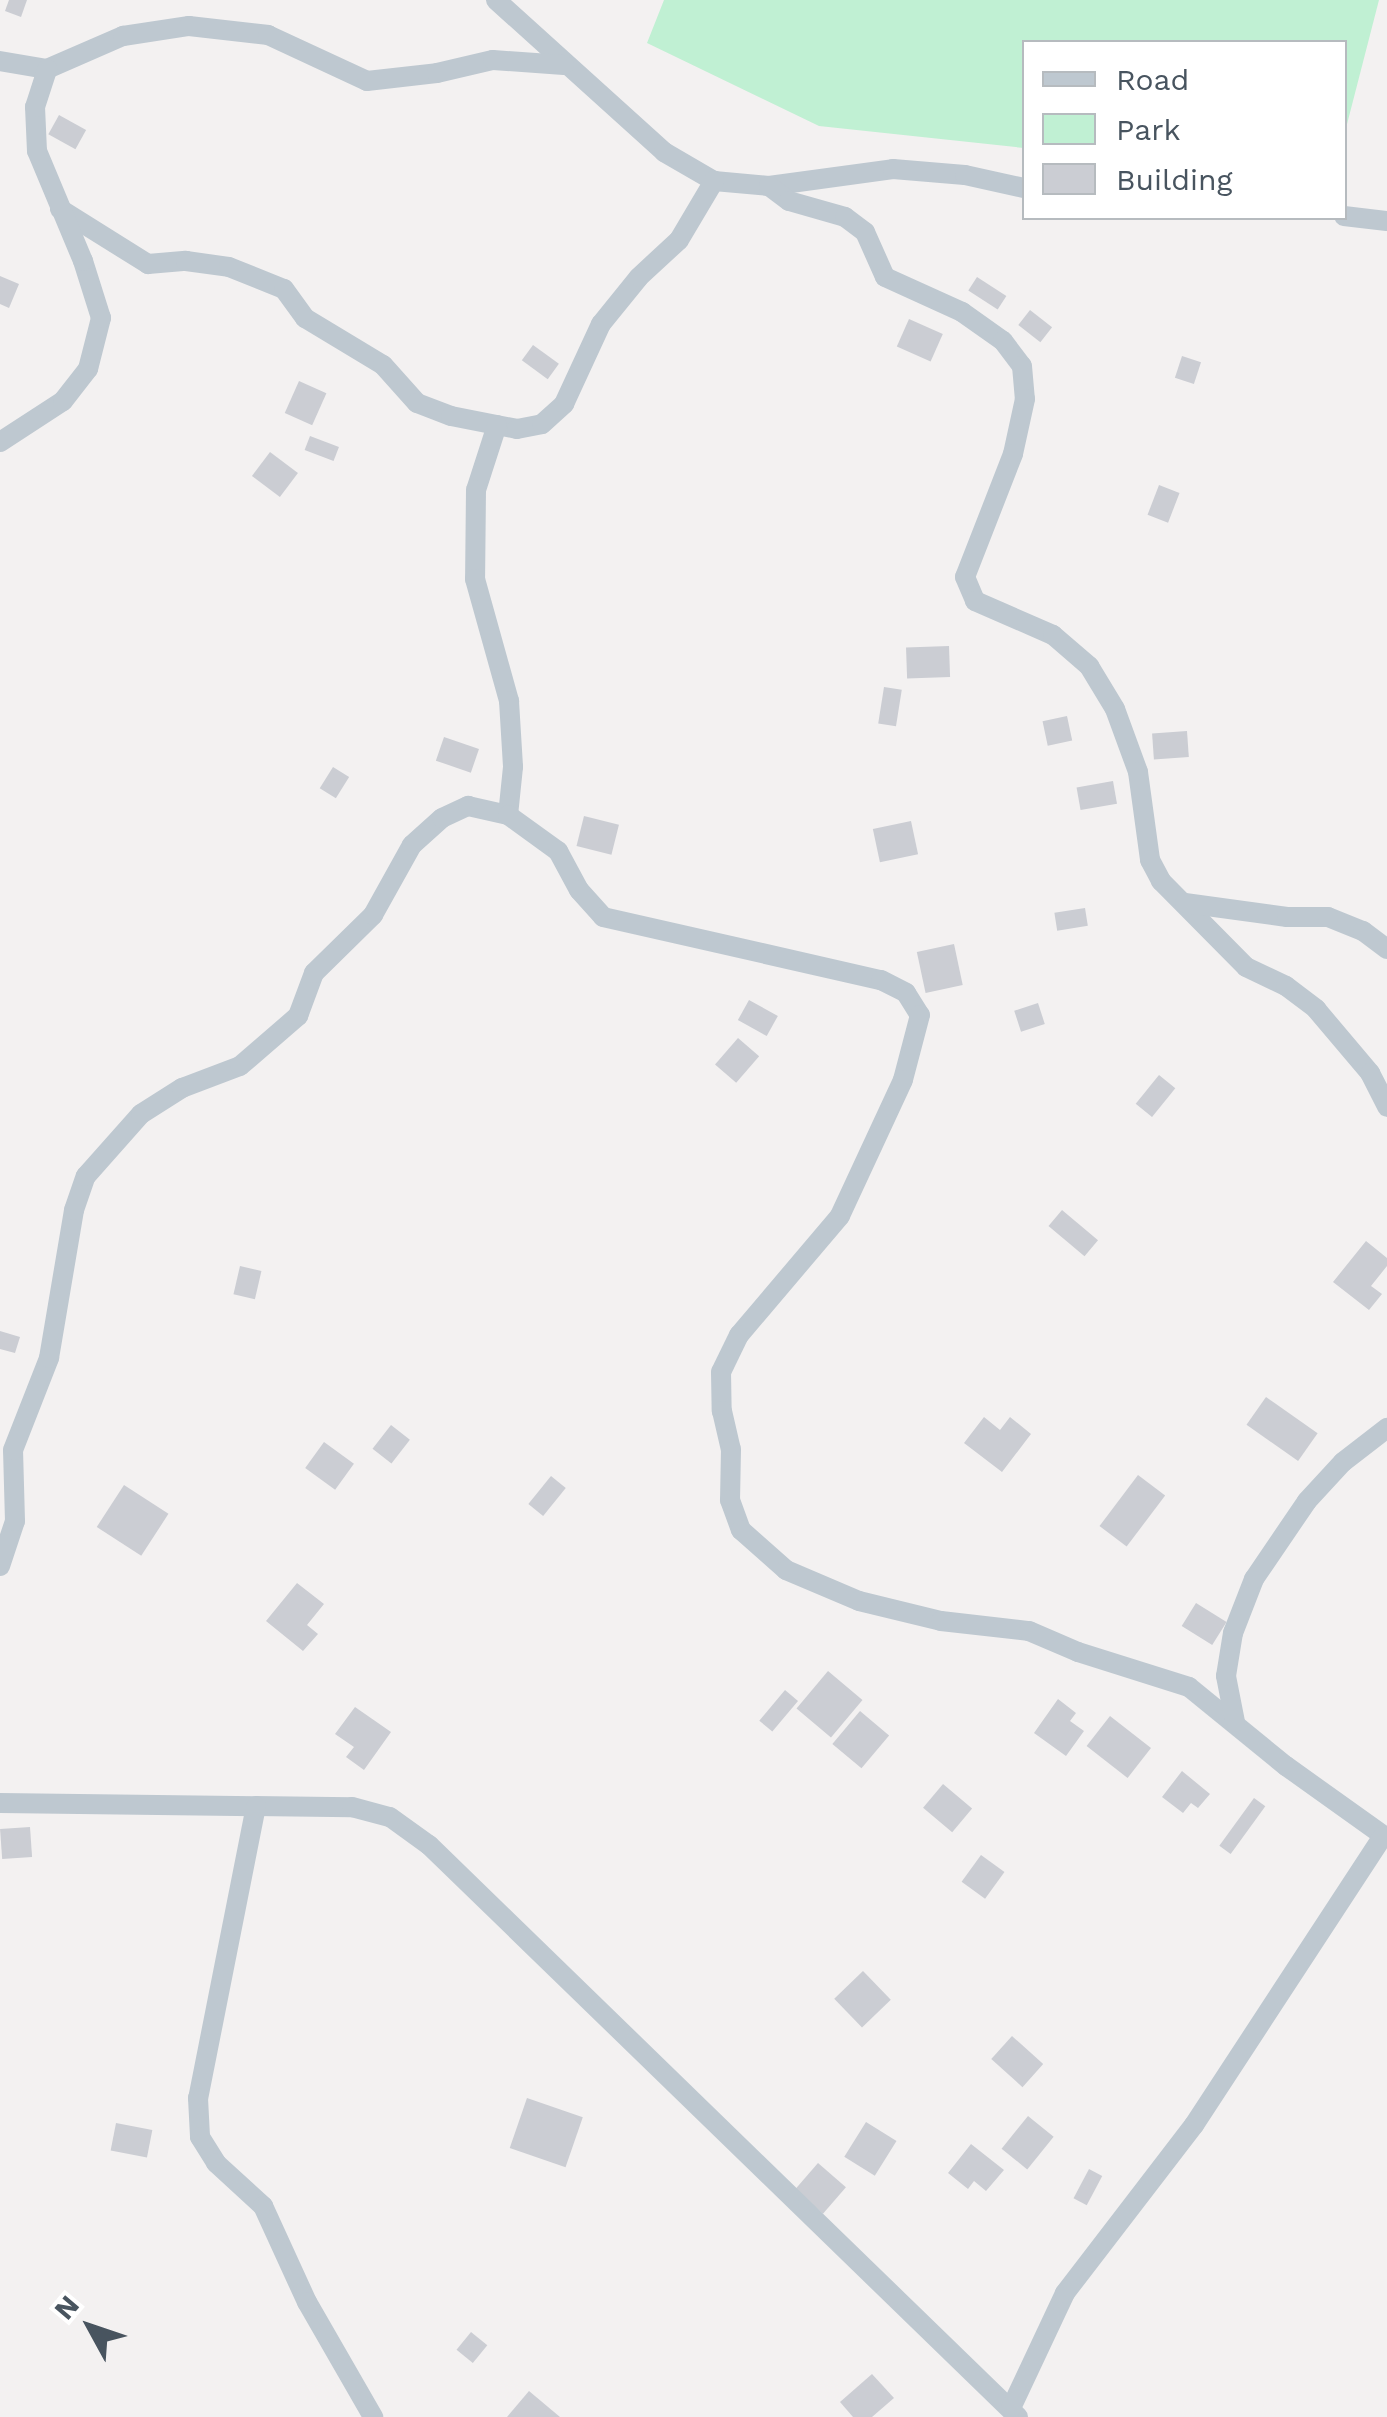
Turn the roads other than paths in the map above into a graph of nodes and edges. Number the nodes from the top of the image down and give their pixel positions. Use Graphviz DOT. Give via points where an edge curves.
graph roads {
  1 [pos="496,0"];
  2 [pos="0,62"];
  3 [pos="564,65"];
  4 [pos="47,70"];
  5 [pos="714,181"];
  6 [pos="769,186"];
  7 [pos="1022,188"];
  8 [pos="60,209"];
  9 [pos="1347,216"];
  10 [pos="1387,221"];
  11 [pos="497,425"];
  12 [pos="0,442"];
  13 [pos="508,814"];
  14 [pos="1185,903"];
  15 [pos="1387,950"];
  16 [pos="1387,1107"];
  17 [pos="1387,1428"];
  18 [pos="0,1566"];
  19 [pos="1234,1722"];
  20 [pos="0,1802"];
  21 [pos="256,1806"];
  22 [pos="1385,1837"];
  23 [pos="1015,2413"];
  24 [pos="373,2417"];
  1 -- 3 [label="street"];
  2 -- 4 [label="street"];
  3 -- 4 [label="street" via="493,60 367,82 268,35 189,26 123,36"];
  3 -- 5 [label="street" via="664,152"];
  4 -- 8 [label="street" via="35,108 37,151"];
  5 -- 6 [label="street"];
  5 -- 11 [label="street" via="679,240 600,324 564,404 542,424"];
  6 -- 7 [label="street" via="893,169"];
  6 -- 14 [label="street" via="788,201 845,217 865,232 885,277 962,312 1003,341 1022,366 1025,399 1013,454 965,577 975,601 1054,635 1089,666 1115,709 1138,772 1150,860"];
  8 -- 11 [label="street" via="148,264 229,267 284,289 305,318 383,365 417,402"];
  8 -- 12 [label="street" via="101,318 88,369 64,402"];
  9 -- 10 [label="street"];
  11 -- 13 [label="street" via="476,490 475,580 509,701"];
  13 -- 18 [label="street" via="468,806 442,818 412,845 373,915 314,974 298,1016 240,1066 182,1088 141,1114 86,1176 49,1358 13,1450 15,1521"];
  13 -- 19 [label="street" via="558,851 603,917 881,980 906,993 920,1015 903,1080 840,1216 739,1335 721,1372 730,1500 742,1530 786,1570 859,1601 941,1621 1029,1630 1188,1687"];
  14 -- 15 [label="street" via="1328,917"];
  14 -- 16 [label="street" via="1246,967 1316,1009 1370,1073"];
  17 -- 19 [label="street" via="1307,1501 1254,1579 1232,1634 1226,1676"];
  19 -- 22 [label="street"];
  20 -- 21 [label="street"];
  21 -- 23 [label="street" via="352,1808 390,1817 428,1845"];
  21 -- 24 [label="street" via="198,2098 200,2137 216,2162 263,2206 307,2302"];
  22 -- 23 [label="street" via="1216,2094 1065,2292"];
}
